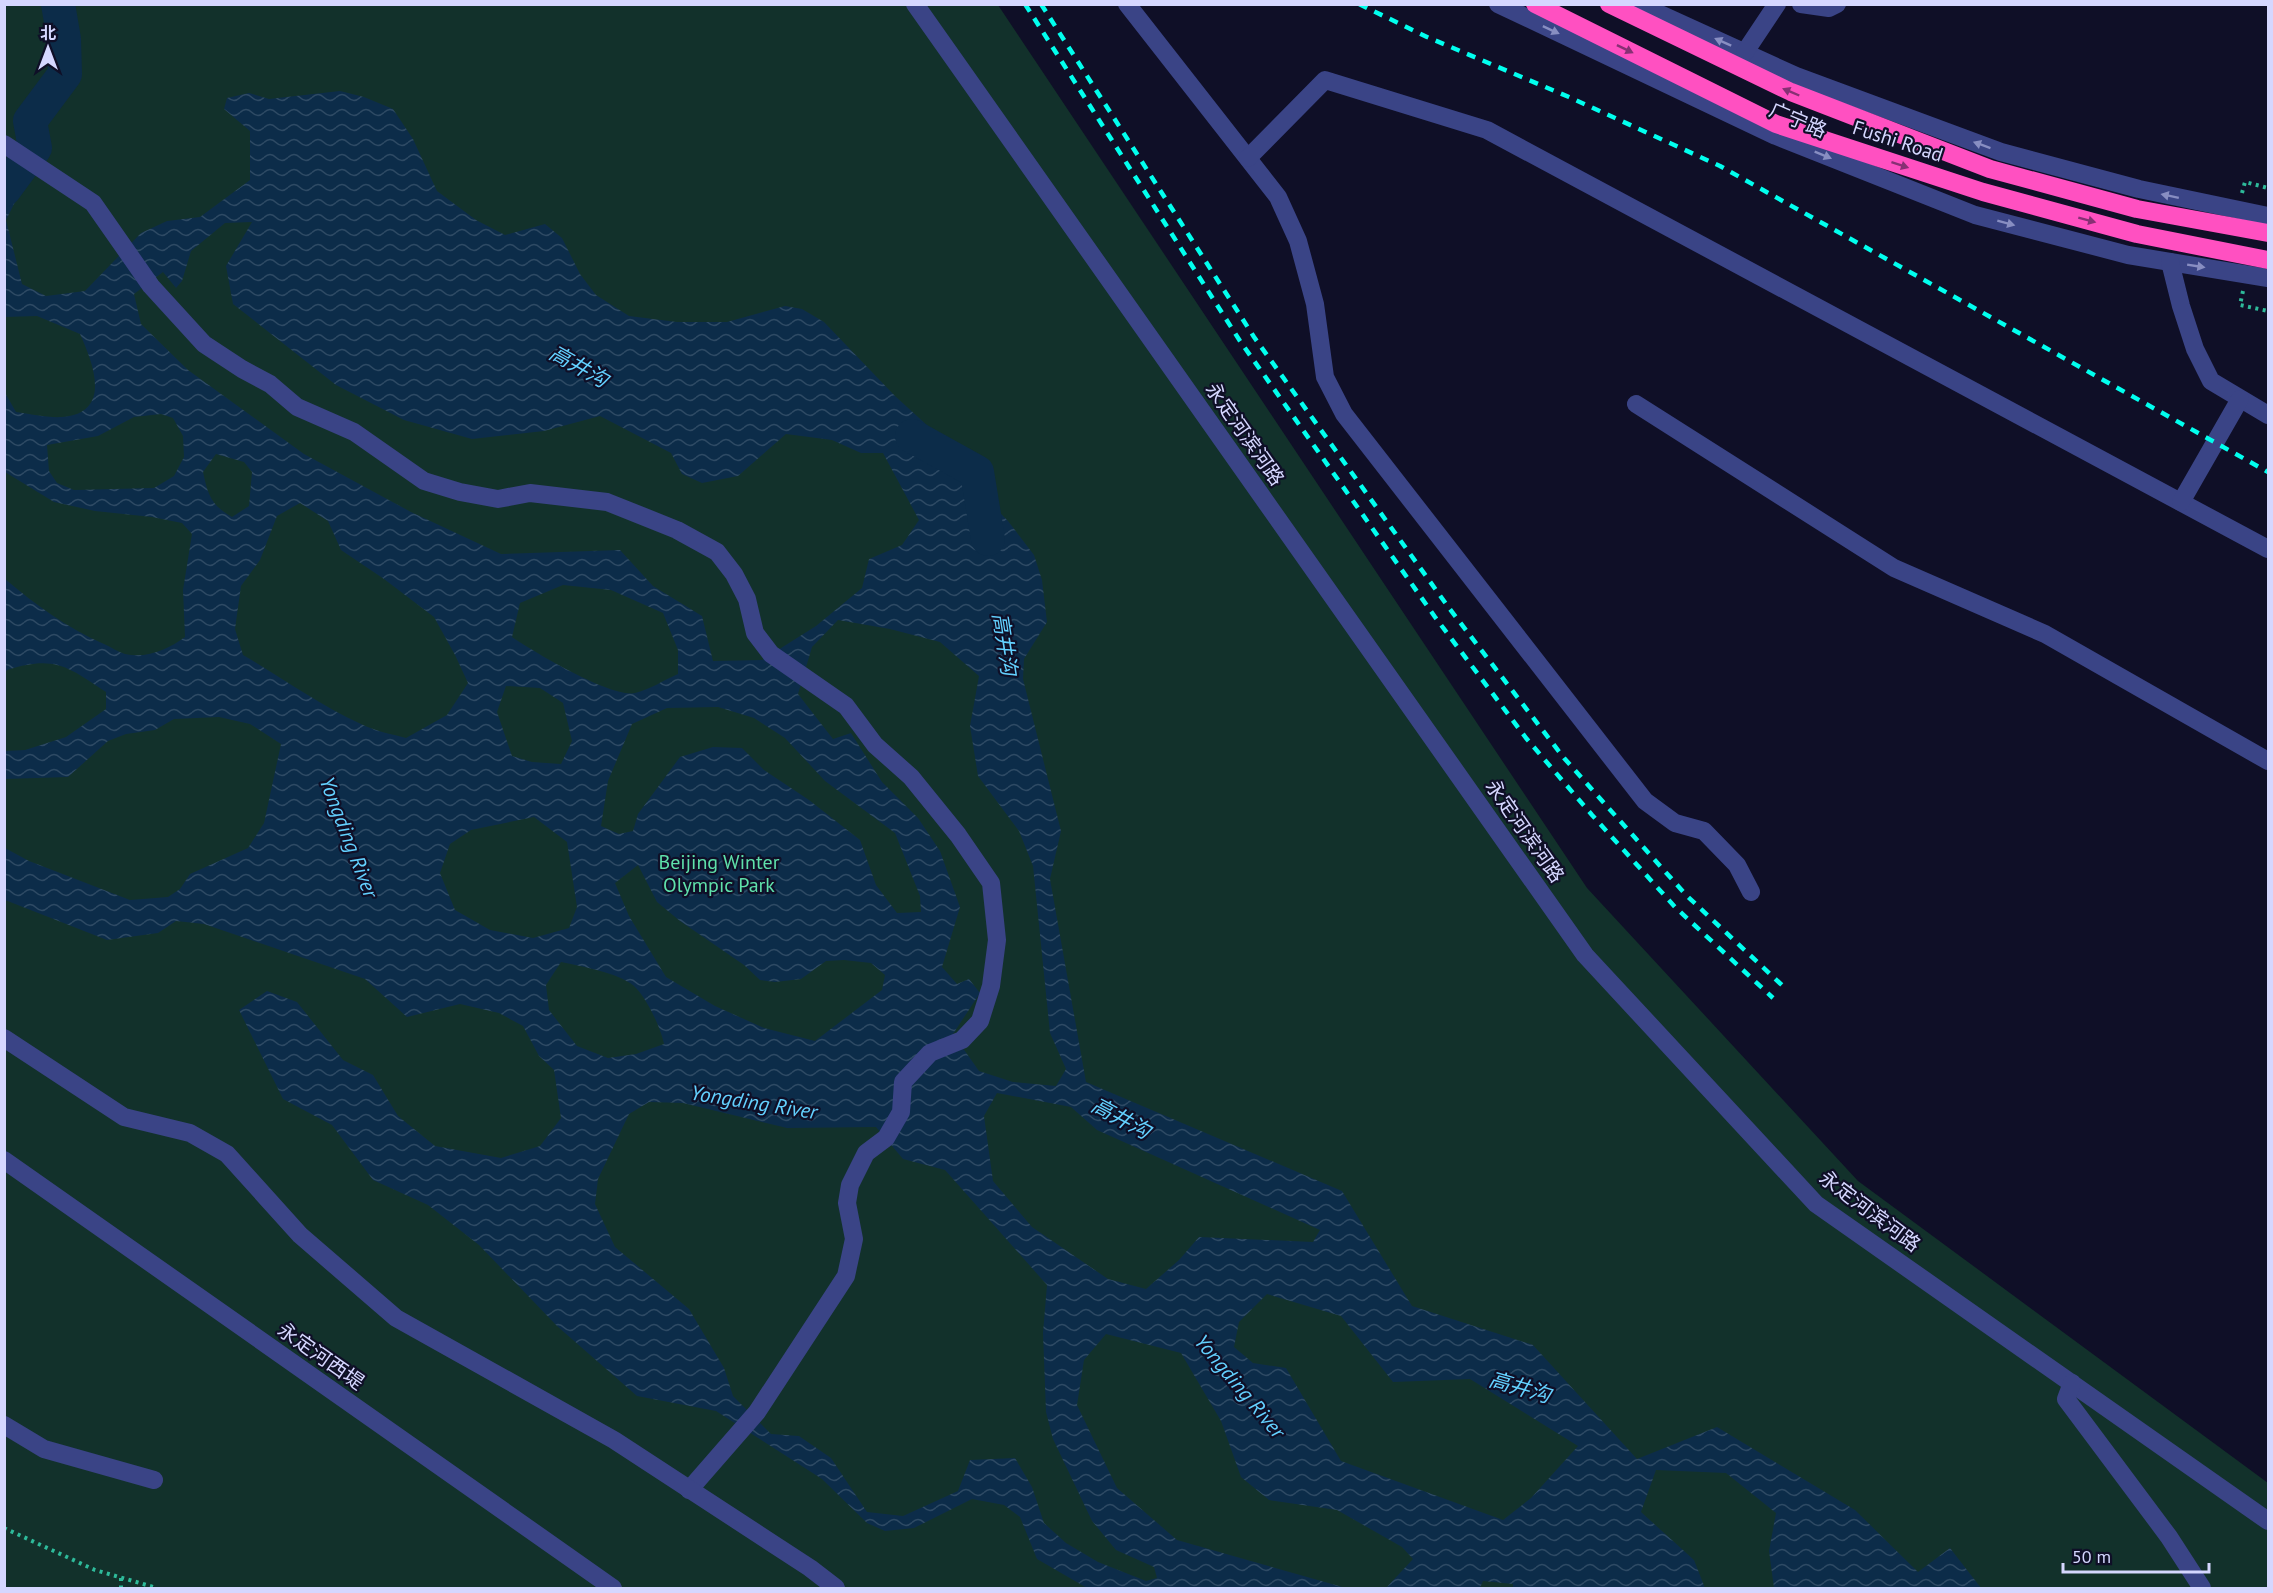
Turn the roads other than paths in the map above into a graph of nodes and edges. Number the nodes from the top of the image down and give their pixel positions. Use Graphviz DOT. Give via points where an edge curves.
graph roads {
  1 [pos="915,4"];
  2 [pos="1127,4"];
  3 [pos="1498,4"];
  4 [pos="1535,4"];
  5 [pos="1609,4"];
  6 [pos="1638,4"];
  7 [pos="1777,4"];
  8 [pos="1801,4"];
  9 [pos="1837,4"];
  10 [pos="1745,52"];
  11 [pos="7,145"];
  12 [pos="1248,158"];
  13 [pos="2268,216"];
  14 [pos="2268,233"];
  15 [pos="2268,260"];
  16 [pos="2170,262"];
  17 [pos="2268,278"];
  18 [pos="2240,399"];
  19 [pos="1636,404"];
  20 [pos="2268,415"];
  21 [pos="2181,502"];
  22 [pos="2268,549"];
  23 [pos="2268,761"];
  24 [pos="1751,892"];
  25 [pos="4,1038"];
  26 [pos="4,1160"];
  27 [pos="2072,1383"];
  28 [pos="4,1425"];
  29 [pos="154,1480"];
  30 [pos="689,1490"];
  31 [pos="2268,1521"];
  32 [pos="612,1588"];
  33 [pos="836,1588"];
  34 [pos="2202,1588"];
  1 -- 27 [label="street, 永定河滨河路" via="1585,955 1816,1204"];
  2 -- 12 [label="street"];
  3 -- 16 [label="street, 广宁路, one-way" via="1776,136 1975,215 2128,255"];
  4 -- 15 [label="highway, Fushi Road, one-way" via="1776,124 1983,192 2137,234"];
  14 -- 5 [label="highway, Fushi Road, one-way" via="2137,209 1990,169 1791,92"];
  10 -- 6 [label="street, 广宁路, one-way"];
  7 -- 10 [label="street"];
  8 -- 9 [label="street" via="1829,8"];
  13 -- 10 [label="street, 广宁路, one-way" via="2139,189 2001,152 1796,76"];
  11 -- 30 [label="street" via="93,203 151,286 204,344 270,384 297,407 354,432 424,481 498,499 530,493 607,502 677,530 717,552 738,582 747,599 755,633 771,654 846,706 875,745 912,777 991,883 997,940 991,986 980,1021 962,1040 930,1053 903,1082 902,1112 886,1138 866,1153 850,1185 847,1203 854,1239 846,1276 757,1412"];
  12 -- 21 [label="street" via="1325,80 1487,129"];
  12 -- 24 [label="street" via="1278,197 1298,241 1315,304 1325,377 1344,414 1645,801 1675,823 1704,831 1737,865"];
  16 -- 17 [label="street, 广宁路, one-way"];
  16 -- 18 [label="street" via="2195,349 2211,381"];
  18 -- 20 [label="street"];
  18 -- 21 [label="street"];
  19 -- 23 [label="street" via="1894,568 2045,634"];
  21 -- 22 [label="street"];
  25 -- 30 [label="street" via="124,1117 190,1133 227,1154 300,1235 396,1318 614,1440"];
  26 -- 32 [label="street, 永定河西堤"];
  27 -- 31 [label="street, 永定河滨河路"];
  27 -- 34 [label="street" via="2066,1399 2169,1537"];
  28 -- 29 [label="street" via="44,1449"];
  30 -- 33 [label="street"];
}
